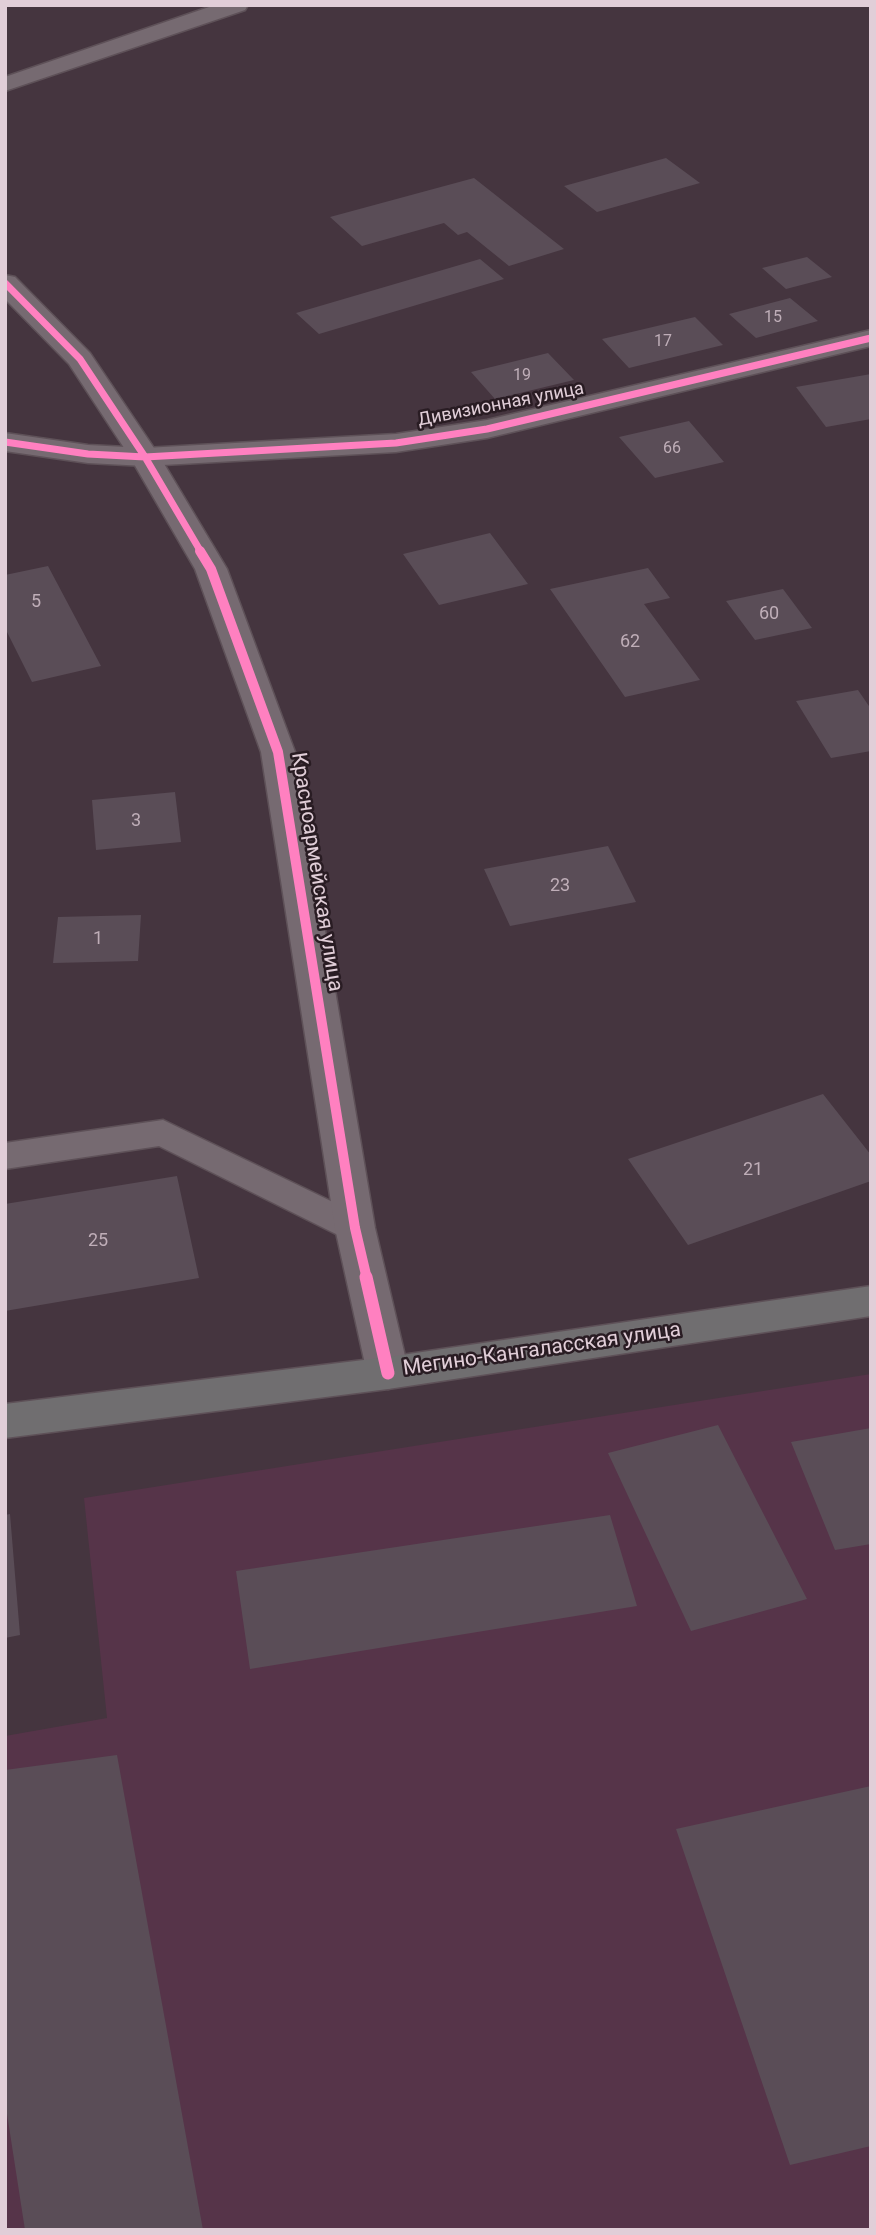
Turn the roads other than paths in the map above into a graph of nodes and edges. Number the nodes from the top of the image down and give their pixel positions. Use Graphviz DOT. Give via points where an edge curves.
graph roads {
  1 [pos="237,5"];
  2 [pos="5,84"];
  3 [pos="5,283"];
  4 [pos="871,338"];
  5 [pos="5,442"];
  6 [pos="145,457"];
  7 [pos="5,1156"];
  8 [pos="355,1228"];
  9 [pos="871,1301"];
  10 [pos="388,1373"];
  11 [pos="5,1421"];
  1 -- 2 [label="lane"];
  3 -- 6 [label="street, Красноармейская улица" via="80,359"];
  4 -- 6 [label="street, Дивизионная улица" via="487,429 396,443"];
  5 -- 6 [label="street, Дивизионная улица"];
  6 -- 8 [label="street, Красноармейская улица" via="211,569 278,752"];
  7 -- 8 [label="lane" via="163,1133"];
  8 -- 10 [label="street, Красноармейская улица"];
  9 -- 10 [label="main road, Мегино-Кангаласская улица"];
  10 -- 11 [label="main road, Мегино-Кангаласская улица"];
}
